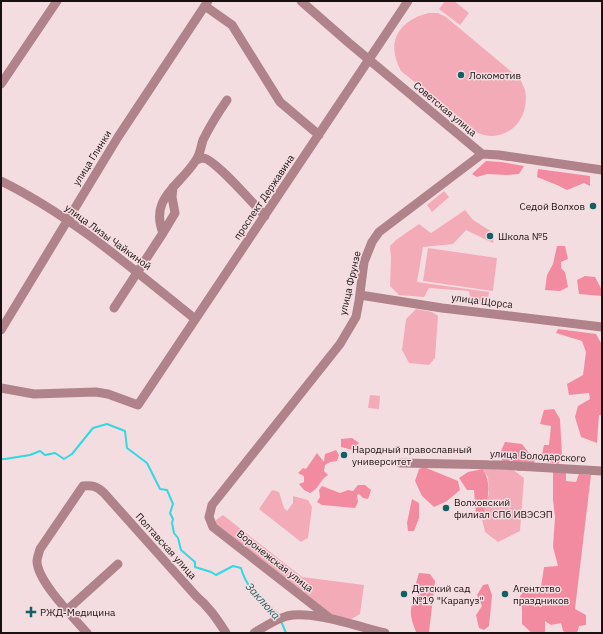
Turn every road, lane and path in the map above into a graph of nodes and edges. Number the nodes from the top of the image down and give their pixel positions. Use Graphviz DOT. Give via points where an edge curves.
graph roads {
  1 [pos="57,1"];
  2 [pos="301,1"];
  3 [pos="408,1"];
  4 [pos="206,3"];
  5 [pos="369,59"];
  6 [pos="1,84"];
  7 [pos="227,100"];
  8 [pos="320,135"];
  9 [pos="482,154"];
  10 [pos="197,160"];
  11 [pos="602,170"];
  12 [pos="1,181"];
  13 [pos="173,187"];
  14 [pos="265,216"];
  15 [pos="67,219"];
  16 [pos="163,233"];
  17 [pos="137,272"];
  18 [pos="360,295"];
  19 [pos="114,308"];
  20 [pos="195,319"];
  21 [pos="602,327"];
  22 [pos="1,330"];
  23 [pos="1,388"];
  24 [pos="400,463"];
  25 [pos="602,470"];
  26 [pos="209,517"];
  27 [pos="118,564"];
  28 [pos="67,610"];
  29 [pos="331,619"];
  30 [pos="87,633"];
  31 [pos="226,633"];
  32 [pos="254,633"];
  33 [pos="385,633"];
  1 -- 6 [label="street"];
  2 -- 5 [label="street, Советская улица"];
  3 -- 5 [label="street, проспект Державина"];
  4 -- 8 [label="street" via="232,25 280,102"];
  4 -- 15 [label="street, улица Глинки"];
  5 -- 8 [label="street, проспект Державина"];
  5 -- 9 [label="street, Советская улица"];
  7 -- 10 [label="street" via="203,140"];
  8 -- 14 [label="street, проспект Державина"];
  9 -- 11 [label="street"];
  9 -- 18 [label="street, улица Фрунзе" via="379,232 364,262"];
  10 -- 13 [label="street"];
  10 -- 14 [label="street" via="202,158 209,161 235,183"];
  12 -- 15 [label="street, улица Лизы Чайкиной"];
  13 -- 16 [label="street" via="175,213"];
  13 -- 16 [label="street" via="159,212 159,223"];
  14 -- 20 [label="street, проспект Державина"];
  15 -- 17 [label="street, улица Лизы Чайкиной"];
  15 -- 22 [label="street, улица Глинки"];
  16 -- 17 [label="street"];
  17 -- 19 [label="street"];
  17 -- 20 [label="street, улица Лизы Чайкиной"];
  18 -- 21 [label="street, улица Щорса" via="442,308"];
  18 -- 26 [label="street, улица Фрунзе" via="356,317 340,344 212,505"];
  20 -- 23 [label="street, проспект Державина" via="138,405 96,392 34,394"];
  24 -- 25 [label="street, улица Володарского"];
  26 -- 29 [label="street, Воронежская улица" via="213,527"];
  27 -- 28 [label="street"];
  28 -- 30 [label="street"];
  28 -- 31 [label="street, Полтавская улица" via="48,587 39,572 37,561 40,549 83,486 91,485 99,487 196,596 207,605"];
  29 -- 32 [label="street, Воронежская улица" via="296,614 286,616"];
  29 -- 33 [label="street, Воронежская улица"];
}
